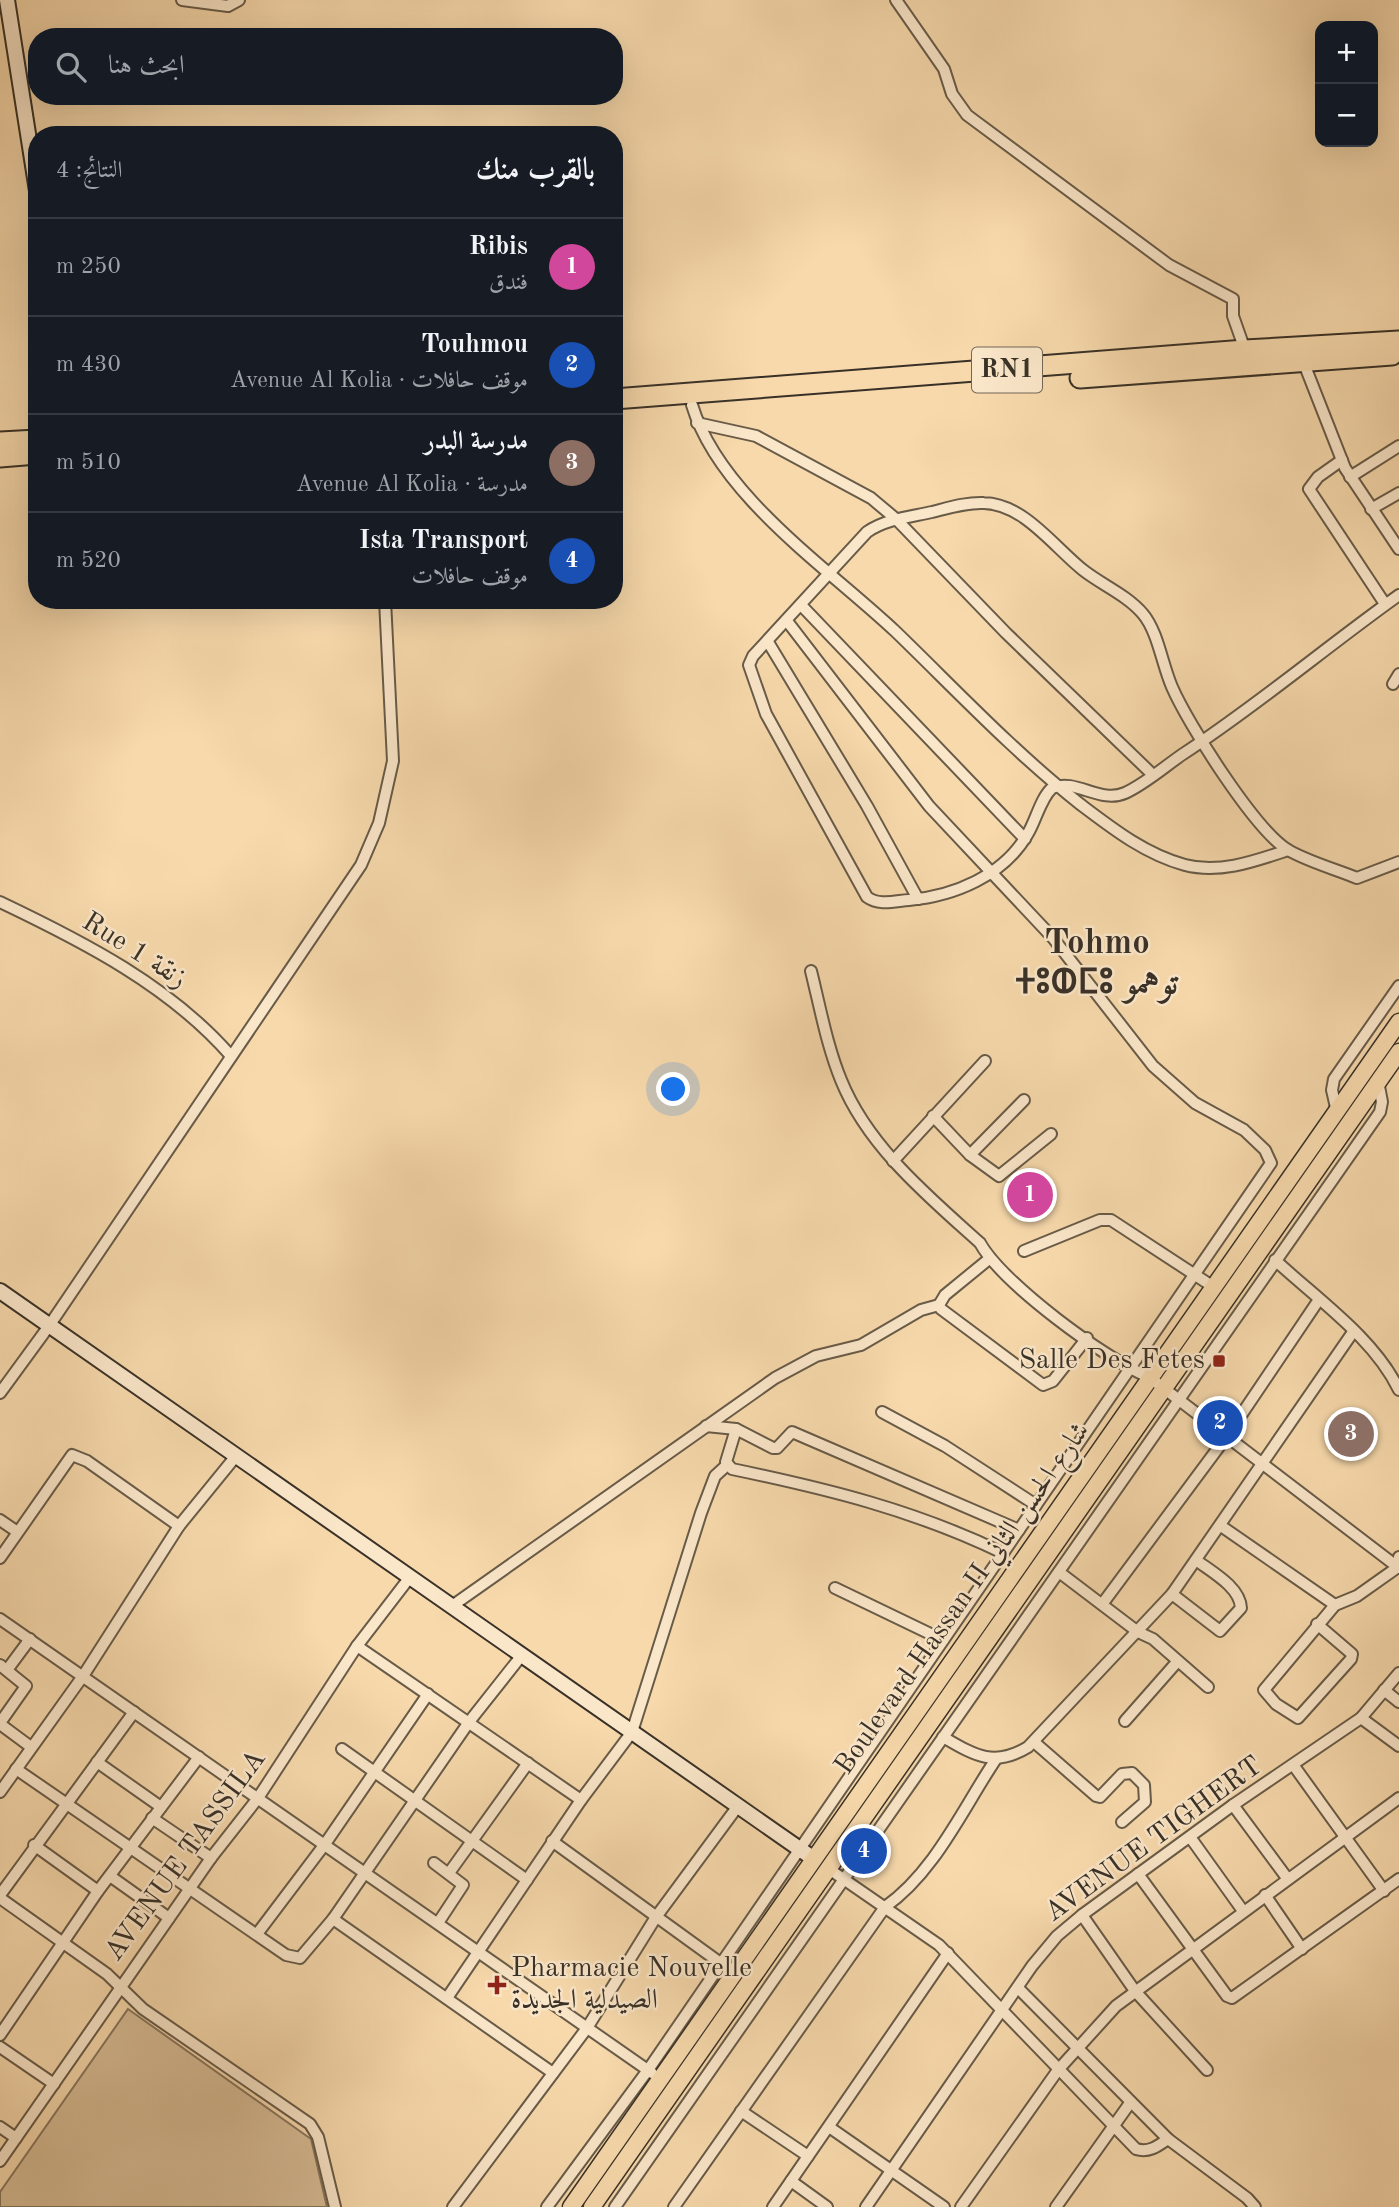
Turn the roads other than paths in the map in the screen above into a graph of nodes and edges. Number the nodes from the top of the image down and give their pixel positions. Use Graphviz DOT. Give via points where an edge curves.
graph roads {
  1 [pos="7,0"];
  2 [pos="182,0"];
  3 [pos="239,0"];
  4 [pos="896,0"];
  5 [pos="28,134"];
  6 [pos="1399,341"];
  7 [pos="1245,350"];
  8 [pos="1399,354"];
  9 [pos="1303,361"];
  10 [pos="623,398"];
  11 [pos="623,411"];
  12 [pos="695,414"];
  13 [pos="28,440"];
  14 [pos="0,442"];
  15 [pos="1399,446"];
  16 [pos="28,455"];
  17 [pos="0,457"];
  18 [pos="1342,460"];
  19 [pos="1350,477"];
  20 [pos="1399,493"];
  21 [pos="1371,509"];
  22 [pos="896,519"];
  23 [pos="1397,544"];
  24 [pos="830,572"];
  25 [pos="1399,595"];
  26 [pos="1385,604"];
  27 [pos="801,605"];
  28 [pos="385,609"];
  29 [pos="787,621"];
  30 [pos="768,642"];
  31 [pos="1204,740"];
  32 [pos="1152,774"];
  33 [pos="1056,786"];
  34 [pos="1025,839"];
  35 [pos="1288,850"];
  36 [pos="1399,862"];
  37 [pos="990,873"];
  38 [pos="918,899"];
  39 [pos="0,902"];
  40 [pos="811,971"];
  41 [pos="1399,986"];
  42 [pos="1399,1022"];
  43 [pos="1399,1052"];
  44 [pos="231,1056"];
  45 [pos="985,1061"];
  46 [pos="1378,1081"];
  47 [pos="1024,1100"];
  48 [pos="1336,1112"];
  49 [pos="933,1116"];
  50 [pos="1051,1134"];
  51 [pos="970,1155"];
  52 [pos="893,1161"];
  53 [pos="1024,1251"];
  54 [pos="989,1259"];
  55 [pos="1275,1260"];
  56 [pos="1196,1275"];
  57 [pos="1212,1286"];
  58 [pos="0,1291"];
  59 [pos="1318,1301"];
  60 [pos="939,1305"];
  61 [pos="50,1326"];
  62 [pos="1353,1332"];
  63 [pos="1087,1338"];
  64 [pos="1129,1369"];
  65 [pos="1149,1377"];
  66 [pos="1165,1389"];
  67 [pos="1399,1390"];
  68 [pos="0,1393"];
  69 [pos="1179,1400"];
  70 [pos="882,1412"];
  71 [pos="706,1426"];
  72 [pos="736,1429"];
  73 [pos="1227,1436"];
  74 [pos="236,1456"];
  75 [pos="1262,1462"];
  76 [pos="727,1465"];
  77 [pos="1036,1505"];
  78 [pos="0,1520"];
  79 [pos="179,1526"];
  80 [pos="1221,1526"];
  81 [pos="1019,1530"];
  82 [pos="16,1531"];
  83 [pos="1003,1553"];
  84 [pos="0,1558"];
  85 [pos="1196,1560"];
  86 [pos="1399,1564"];
  87 [pos="1059,1572"];
  88 [pos="410,1577"];
  89 [pos="835,1588"];
  90 [pos="1172,1594"];
  91 [pos="1103,1603"];
  92 [pos="1335,1605"];
  93 [pos="452,1606"];
  94 [pos="0,1619"];
  95 [pos="1317,1624"];
  96 [pos="1138,1632"];
  97 [pos="30,1639"];
  98 [pos="943,1640"];
  99 [pos="357,1646"];
  100 [pos="522,1655"];
  101 [pos="1177,1662"];
  102 [pos="4,1667"];
  103 [pos="1399,1673"];
  104 [pos="83,1676"];
  105 [pos="1208,1687"];
  106 [pos="1384,1690"];
  107 [pos="428,1694"];
  108 [pos="1399,1702"];
  109 [pos="134,1712"];
  110 [pos="1,1718"];
  111 [pos="1361,1718"];
  112 [pos="1125,1721"];
  113 [pos="469,1722"];
  114 [pos="632,1732"];
  115 [pos="943,1737"];
  116 [pos="1034,1742"];
  117 [pos="1399,1746"];
  118 [pos="31,1747"];
  119 [pos="342,1749"];
  120 [pos="199,1757"];
  121 [pos="996,1759"];
  122 [pos="97,1762"];
  123 [pos="528,1763"];
  124 [pos="1294,1766"];
  125 [pos="16,1769"];
  126 [pos="374,1772"];
  127 [pos="1,1788"];
  128 [pos="258,1798"];
  129 [pos="1399,1798"];
  130 [pos="415,1800"];
  131 [pos="581,1800"];
  132 [pos="66,1804"];
  133 [pos="1233,1805"];
  134 [pos="738,1806"];
  135 [pos="161,1807"];
  136 [pos="152,1818"];
  137 [pos="1122,1822"];
  138 [pos="1346,1836"];
  139 [pos="1190,1838"];
  140 [pos="552,1841"];
  141 [pos="472,1843"];
  142 [pos="325,1844"];
  143 [pos="34,1845"];
  144 [pos="798,1847"];
  145 [pos="131,1849"];
  146 [pos="211,1858"];
  147 [pos="814,1859"];
  148 [pos="434,1863"];
  149 [pos="829,1869"];
  150 [pos="365,1872"];
  151 [pos="449,1873"];
  152 [pos="1138,1874"];
  153 [pos="110,1875"];
  154 [pos="1287,1878"];
  155 [pos="1399,1879"];
  156 [pos="527,1880"];
  157 [pos="845,1880"];
  158 [pos="189,1888"];
  159 [pos="97,1891"];
  160 [pos="1384,1891"];
  161 [pos="1265,1895"];
  162 [pos="0,1897"];
  163 [pos="885,1907"];
  164 [pos="1243,1911"];
  165 [pos="1082,1915"];
  166 [pos="656,1917"];
  167 [pos="169,1918"];
  168 [pos="332,1919"];
  169 [pos="438,1923"];
  170 [pos="257,1934"];
  171 [pos="62,1943"];
  172 [pos="1302,1949"];
  173 [pos="1193,1950"];
  174 [pos="479,1952"];
  175 [pos="948,1953"];
  176 [pos="719,1962"];
  177 [pos="120,1987"];
  178 [pos="1018,1989"];
  179 [pos="1135,1991"];
  180 [pos="447,1998"];
  181 [pos="1002,2013"];
  182 [pos="587,2028"];
  183 [pos="0,2035"];
  184 [pos="0,2047"];
  185 [pos="1075,2048"];
  186 [pos="1058,2070"];
  187 [pos="1207,2070"];
  188 [pos="553,2073"];
  189 [pos="661,2079"];
  190 [pos="54,2084"];
  191 [pos="1130,2103"];
  192 [pos="741,2111"];
  193 [pos="0,2127"];
  194 [pos="829,2127"];
  195 [pos="1113,2127"];
  196 [pos="16,2138"];
  197 [pos="1168,2139"];
  198 [pos="808,2156"];
  199 [pos="0,2161"];
  200 [pos="892,2170"];
  201 [pos="791,2181"];
  202 [pos="335,2207"];
  203 [pos="453,2207"];
  204 [pos="547,2207"];
  205 [pos="571,2207"];
  206 [pos="592,2207"];
  207 [pos="615,2207"];
  208 [pos="674,2207"];
  209 [pos="773,2207"];
  210 [pos="827,2207"];
  211 [pos="866,2207"];
  212 [pos="944,2207"];
  213 [pos="961,2207"];
  214 [pos="1056,2207"];
  215 [pos="1255,2207"];
  1 -- 5 [label="street"];
  2 -- 3 [label="street" via="228,6"];
  4 -- 7 [label="street" via="944,69 952,94 967,115 1169,265 1233,299 1233,316"];
  6 -- 7 [label="highway, RN1"];
  7 -- 10 [label="highway, RN1"];
  8 -- 9 [label="highway, RN1"];
  9 -- 12 [label="highway, RN1"];
  9 -- 18 [label="street"];
  11 -- 12 [label="highway, RN1"];
  12 -- 22 [label="street" via="786,450 871,498"];
  12 -- 24 [label="street" via="737,484"];
  13 -- 14 [label="highway"];
  15 -- 19 [label="street"];
  16 -- 17 [label="highway"];
  18 -- 19 [label="street"];
  18 -- 26 [label="street" via="1309,489"];
  19 -- 21 [label="street"];
  20 -- 21 [label="street"];
  21 -- 23 [label="street"];
  22 -- 24 [label="street" via="867,532"];
  22 -- 31 [label="street" via="983,503 1014,511 1142,613 1173,689"];
  22 -- 32 [label="street"];
  24 -- 27 [label="street"];
  24 -- 33 [label="street"];
  25 -- 26 [label="street"];
  26 -- 31 [label="street" via="1249,711"];
  27 -- 29 [label="street"];
  27 -- 34 [label="street"];
  28 -- 44 [label="street" via="393,751 379,823 347,890"];
  29 -- 30 [label="street"];
  29 -- 37 [label="street" via="929,806"];
  30 -- 38 [label="street"];
  30 -- 38 [label="street" via="749,665 757,694 865,895 880,903"];
  31 -- 32 [label="street"];
  31 -- 35 [label="street" via="1228,781"];
  32 -- 33 [label="street" via="1117,796"];
  33 -- 34 [label="street" via="1048,791"];
  33 -- 35 [label="street" via="1140,846 1185,865 1209,869 1244,864"];
  34 -- 37 [label="street"];
  35 -- 36 [label="street" via="1357,878"];
  37 -- 38 [label="street" via="959,890"];
  37 -- 56 [label="street" via="1053,938 1153,1066 1195,1103 1244,1130 1270,1157 1270,1169"];
  39 -- 44 [label="street, Rue 1 زنقة" via="145,981"];
  40 -- 52 [label="street" via="841,1082"];
  41 -- 48 [label="street" via="1334,1079"];
  42 -- 48 [label="main road, Boulevard Hassan II شارع الحسن الثاني"];
  43 -- 46 [label="main road, Boulevard Hassan II شارع الحسن الثاني"];
  44 -- 61 [label="street"];
  45 -- 49 [label="street"];
  46 -- 55 [label="street" via="1380,1112"];
  46 -- 66 [label="main road, Boulevard Hassan II شارع الحسن الثاني"];
  47 -- 51 [label="street"];
  48 -- 57 [label="main road, Boulevard Hassan II شارع الحسن الثاني"];
  49 -- 51 [label="street"];
  49 -- 52 [label="street"];
  50 -- 51 [label="street" via="999,1176"];
  52 -- 54 [label="street" via="980,1244"];
  53 -- 56 [label="street" via="1105,1219"];
  54 -- 60 [label="street"];
  54 -- 63 [label="street"];
  55 -- 59 [label="street"];
  55 -- 69 [label="street"];
  56 -- 57 [label="street"];
  56 -- 64 [label="street"];
  57 -- 65 [label="main road, Boulevard Hassan II شارع الحسن الثاني"];
  58 -- 61 [label="street"];
  59 -- 62 [label="street"];
  59 -- 73 [label="street"];
  60 -- 63 [label="street" via="1043,1385 1053,1381"];
  60 -- 71 [label="street" via="921,1310 862,1345 816,1356"];
  61 -- 68 [label="street"];
  61 -- 74 [label="street"];
  62 -- 67 [label="street" via="1390,1371"];
  62 -- 75 [label="street"];
  63 -- 64 [label="street"];
  64 -- 65 [label="street"];
  64 -- 77 [label="street"];
  65 -- 66 [label="street"];
  65 -- 147 [label="main road, Boulevard Hassan II شارع الحسن الثاني"];
  66 -- 69 [label="street"];
  66 -- 149 [label="main road, Boulevard Hassan II شارع الحسن الثاني"];
  69 -- 73 [label="street"];
  69 -- 87 [label="street"];
  70 -- 77 [label="street" via="946,1446"];
  71 -- 72 [label="street"];
  71 -- 93 [label="street"];
  72 -- 76 [label="street"];
  72 -- 81 [label="street" via="773,1448 792,1432"];
  73 -- 75 [label="street"];
  73 -- 91 [label="street"];
  74 -- 79 [label="street"];
  74 -- 88 [label="street"];
  75 -- 80 [label="street"];
  75 -- 86 [label="street"];
  76 -- 83 [label="street" via="849,1494"];
  76 -- 114 [label="street" via="715,1476 701,1513"];
  77 -- 81 [label="street"];
  78 -- 82 [label="street"];
  79 -- 82 [label="street" via="72,1455"];
  79 -- 104 [label="street"];
  80 -- 85 [label="street"];
  80 -- 92 [label="street"];
  81 -- 83 [label="street"];
  82 -- 84 [label="street"];
  83 -- 98 [label="street"];
  85 -- 90 [label="street"];
  85 -- 90 [label="street" via="1241,1598 1241,1608 1220,1631"];
  86 -- 92 [label="street" via="1357,1596"];
  87 -- 91 [label="street"];
  87 -- 115 [label="street"];
  88 -- 93 [label="street"];
  88 -- 99 [label="street, AVENUE TASSILA"];
  89 -- 98 [label="street"];
  90 -- 96 [label="street"];
  91 -- 96 [label="street"];
  92 -- 95 [label="street"];
  93 -- 100 [label="street"];
  94 -- 97 [label="street"];
  95 -- 95 [label="street" via="1264,1690 1298,1718 1351,1659 1352,1654"];
  96 -- 101 [label="street" via="1153,1639"];
  96 -- 116 [label="street"];
  97 -- 102 [label="street"];
  97 -- 104 [label="street"];
  98 -- 144 [label="street"];
  99 -- 107 [label="street"];
  99 -- 128 [label="street, AVENUE TASSILA"];
  100 -- 113 [label="street"];
  100 -- 114 [label="street"];
  101 -- 105 [label="street"];
  101 -- 112 [label="street"];
  102 -- 110 [label="street" via="26,1686"];
  103 -- 106 [label="street, AVENUE TIGHERT"];
  104 -- 109 [label="street"];
  104 -- 118 [label="street"];
  106 -- 108 [label="street"];
  106 -- 111 [label="street, AVENUE TIGHERT"];
  107 -- 113 [label="street"];
  107 -- 126 [label="street"];
  109 -- 120 [label="street"];
  109 -- 122 [label="street"];
  110 -- 118 [label="street"];
  111 -- 117 [label="street"];
  111 -- 124 [label="street, AVENUE TIGHERT"];
  113 -- 123 [label="street"];
  113 -- 130 [label="street"];
  114 -- 131 [label="street"];
  114 -- 134 [label="street"];
  115 -- 121 [label="street" via="974,1755"];
  115 -- 157 [label="street"];
  116 -- 121 [label="street" via="1013,1756"];
  116 -- 137 [label="street" via="1096,1796 1122,1774 1132,1773 1144,1785 1145,1802"];
  118 -- 125 [label="street"];
  119 -- 126 [label="street"];
  120 -- 128 [label="street"];
  120 -- 135 [label="street"];
  121 -- 163 [label="street" via="921,1875"];
  122 -- 132 [label="street"];
  122 -- 135 [label="street"];
  123 -- 131 [label="street"];
  123 -- 141 [label="street"];
  124 -- 133 [label="street, AVENUE TIGHERT"];
  124 -- 138 [label="street"];
  125 -- 127 [label="street"];
  125 -- 132 [label="street"];
  126 -- 130 [label="street"];
  126 -- 142 [label="street"];
  128 -- 142 [label="street"];
  128 -- 146 [label="street, AVENUE TASSILA"];
  129 -- 138 [label="street"];
  130 -- 141 [label="street"];
  130 -- 150 [label="street"];
  131 -- 140 [label="street"];
  132 -- 143 [label="street"];
  132 -- 145 [label="street"];
  133 -- 139 [label="street, AVENUE TIGHERT"];
  133 -- 154 [label="street"];
  134 -- 144 [label="street"];
  134 -- 166 [label="street"];
  135 -- 136 [label="street"];
  136 -- 145 [label="street"];
  136 -- 146 [label="street"];
  138 -- 154 [label="street"];
  138 -- 160 [label="street"];
  139 -- 152 [label="street, AVENUE TIGHERT"];
  139 -- 164 [label="street"];
  140 -- 156 [label="street"];
  140 -- 166 [label="street"];
  141 -- 151 [label="street"];
  141 -- 156 [label="street"];
  142 -- 150 [label="street"];
  142 -- 170 [label="street"];
  143 -- 159 [label="street"];
  143 -- 162 [label="street"];
  144 -- 147 [label="street"];
  144 -- 176 [label="street"];
  145 -- 153 [label="street"];
  145 -- 158 [label="street"];
  146 -- 158 [label="street, AVENUE TASSILA"];
  147 -- 149 [label="main road"];
  147 -- 189 [label="main road, Boulevard Hassan II شارع الحسن الثاني"];
  148 -- 151 [label="street"];
  149 -- 157 [label="street"];
  149 -- 189 [label="main road, Boulevard Hassan II شارع الحسن الثاني"];
  150 -- 168 [label="street"];
  150 -- 169 [label="street"];
  151 -- 169 [label="street" via="463,1886"];
  152 -- 165 [label="street, AVENUE TIGHERT"];
  152 -- 173 [label="street"];
  153 -- 159 [label="street"];
  153 -- 167 [label="street"];
  154 -- 161 [label="street"];
  155 -- 160 [label="street"];
  156 -- 174 [label="street"];
  157 -- 163 [label="street"];
  157 -- 207 [label="street"];
  158 -- 167 [label="street, AVENUE TASSILA"];
  158 -- 170 [label="street"];
  159 -- 171 [label="street"];
  160 -- 172 [label="street"];
  161 -- 164 [label="street"];
  161 -- 172 [label="street"];
  162 -- 171 [label="street"];
  163 -- 175 [label="street"];
  163 -- 192 [label="street"];
  164 -- 173 [label="street"];
  165 -- 178 [label="street, AVENUE TIGHERT" via="1057,1936"];
  165 -- 179 [label="street"];
  166 -- 176 [label="street"];
  166 -- 182 [label="street"];
  167 -- 177 [label="street, AVENUE TASSILA"];
  168 -- 170 [label="street" via="300,1958 291,1958"];
  168 -- 180 [label="street"];
  169 -- 174 [label="street"];
  171 -- 177 [label="street"];
  171 -- 183 [label="street"];
  172 -- 173 [label="street" via="1232,1998"];
  173 -- 179 [label="street"];
  174 -- 180 [label="street"];
  174 -- 182 [label="street"];
  175 -- 181 [label="street"];
  175 -- 194 [label="street"];
  176 -- 189 [label="street"];
  177 -- 190 [label="street, AVENUE TASSILA"];
  177 -- 202 [label="street" via="143,2009 313,2127"];
  178 -- 181 [label="street, AVENUE TIGHERT"];
  178 -- 185 [label="street"];
  179 -- 185 [label="street"];
  179 -- 187 [label="street"];
  180 -- 188 [label="street"];
  181 -- 186 [label="street"];
  181 -- 200 [label="street, AVENUE TIGHERT"];
  182 -- 188 [label="street"];
  182 -- 189 [label="street"];
  184 -- 190 [label="street"];
  185 -- 186 [label="street"];
  185 -- 191 [label="street"];
  186 -- 195 [label="street"];
  186 -- 213 [label="street"];
  188 -- 203 [label="street"];
  189 -- 204 [label="street"];
  189 -- 205 [label="main road, Boulevard Hassan II شارع الحسن الثاني"];
  189 -- 206 [label="main road, Boulevard Hassan II شارع الحسن الثاني"];
  190 -- 196 [label="street, AVENUE TASSILA"];
  191 -- 195 [label="street"];
  191 -- 197 [label="street"];
  192 -- 198 [label="street"];
  192 -- 208 [label="street"];
  193 -- 196 [label="street"];
  194 -- 198 [label="street"];
  194 -- 200 [label="street"];
  195 -- 197 [label="street" via="1143,2151"];
  195 -- 214 [label="street"];
  196 -- 199 [label="street, AVENUE TASSILA"];
  197 -- 215 [label="street"];
  198 -- 201 [label="street"];
  200 -- 211 [label="street, AVENUE TIGHERT"];
  200 -- 212 [label="street"];
  201 -- 209 [label="street"];
  201 -- 210 [label="street"];
}
